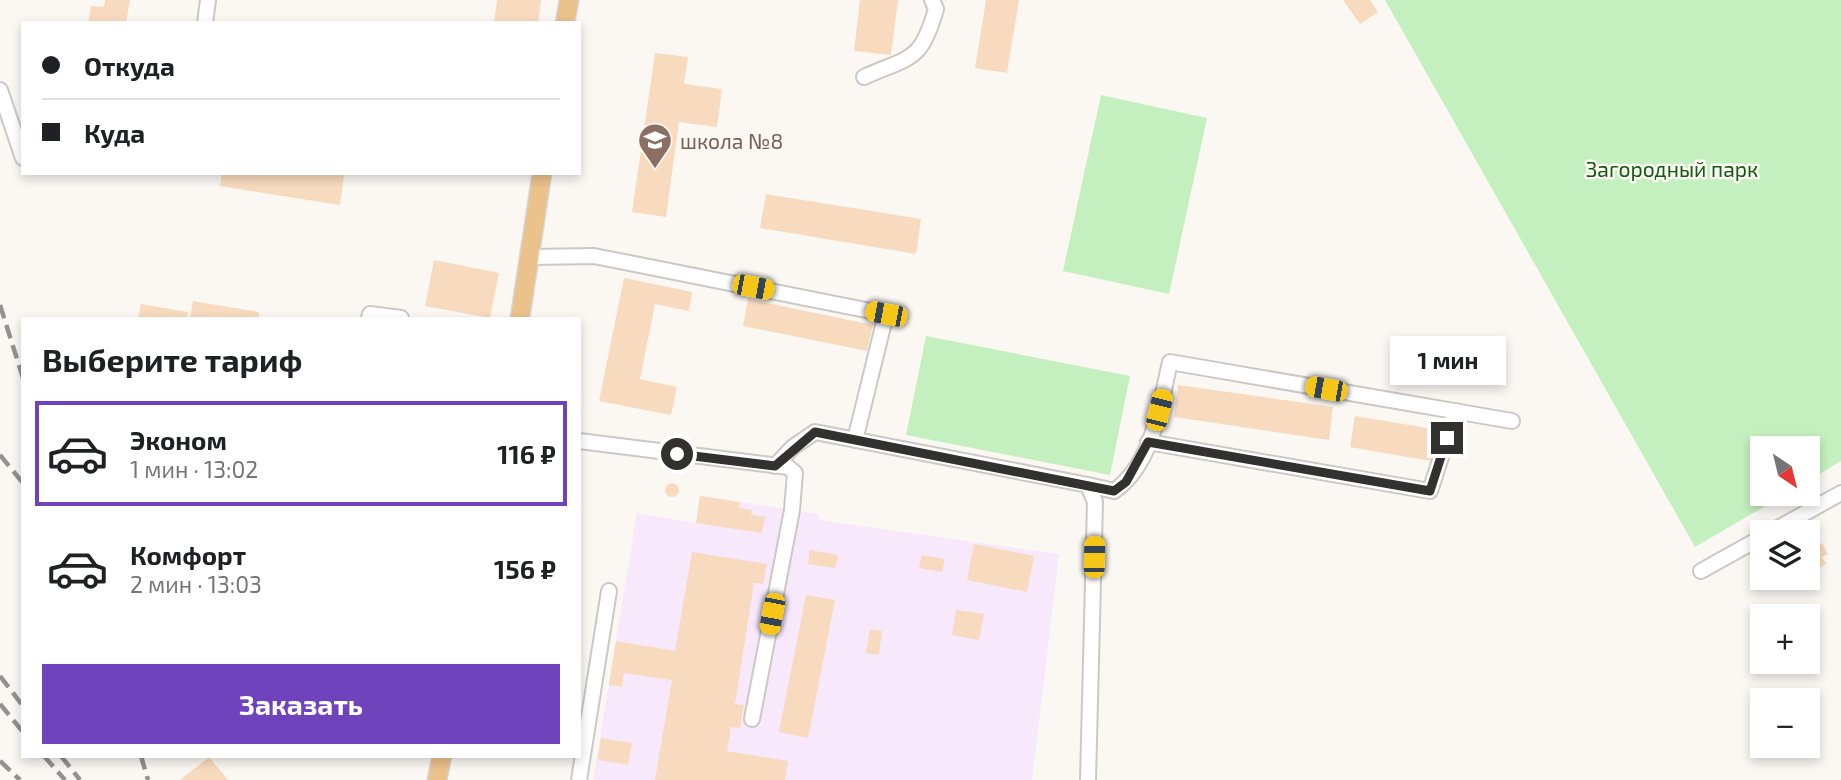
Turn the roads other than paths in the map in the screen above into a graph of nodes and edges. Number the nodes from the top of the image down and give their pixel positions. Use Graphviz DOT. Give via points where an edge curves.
graph roads {
  1 [pos="208,0"];
  2 [pos="569,0"];
  3 [pos="932,0"];
  4 [pos="205,21"];
  5 [pos="565,21"];
  6 [pos="864,77"];
  7 [pos="0,90"];
  8 [pos="21,152"];
  9 [pos="542,175"];
  10 [pos="531,257"];
  11 [pos="369,317"];
  12 [pos="393,317"];
  13 [pos="520,317"];
  14 [pos="1456,411"];
  15 [pos="1512,421"];
  16 [pos="855,440"];
  17 [pos="581,441"];
  18 [pos="1148,442"];
  19 [pos="775,466"];
  20 [pos="1088,485"];
  21 [pos="1841,493"];
  22 [pos="1793,520"];
  23 [pos="1750,544"];
  24 [pos="1701,571"];
  25 [pos="609,591"];
  26 [pos="752,719"];
  27 [pos="442,758"];
  28 [pos="437,780"];
  29 [pos="579,780"];
  30 [pos="1088,780"];
  1 -- 4 [label="street"];
  2 -- 5 [label="main road"];
  3 -- 6 [label="street" via="936,9 918,52"];
  7 -- 8 [label="street"];
  9 -- 10 [label="main road"];
  10 -- 13 [label="main road"];
  10 -- 16 [label="street" via="594,256 886,314"];
  11 -- 12 [label="street"];
  14 -- 15 [label="street"];
  14 -- 18 [label="street" via="1430,491"];
  14 -- 18 [label="street" via="1170,362"];
  16 -- 19 [label="street" via="815,432"];
  16 -- 20 [label="street"];
  17 -- 19 [label="street"];
  18 -- 20 [label="street" via="1126,482 1114,491"];
  19 -- 26 [label="street" via="795,473 792,510"];
  20 -- 30 [label="street" via="1095,502"];
  21 -- 22 [label="street"];
  23 -- 24 [label="street"];
  25 -- 29 [label="street"];
  27 -- 28 [label="main road"];
}
